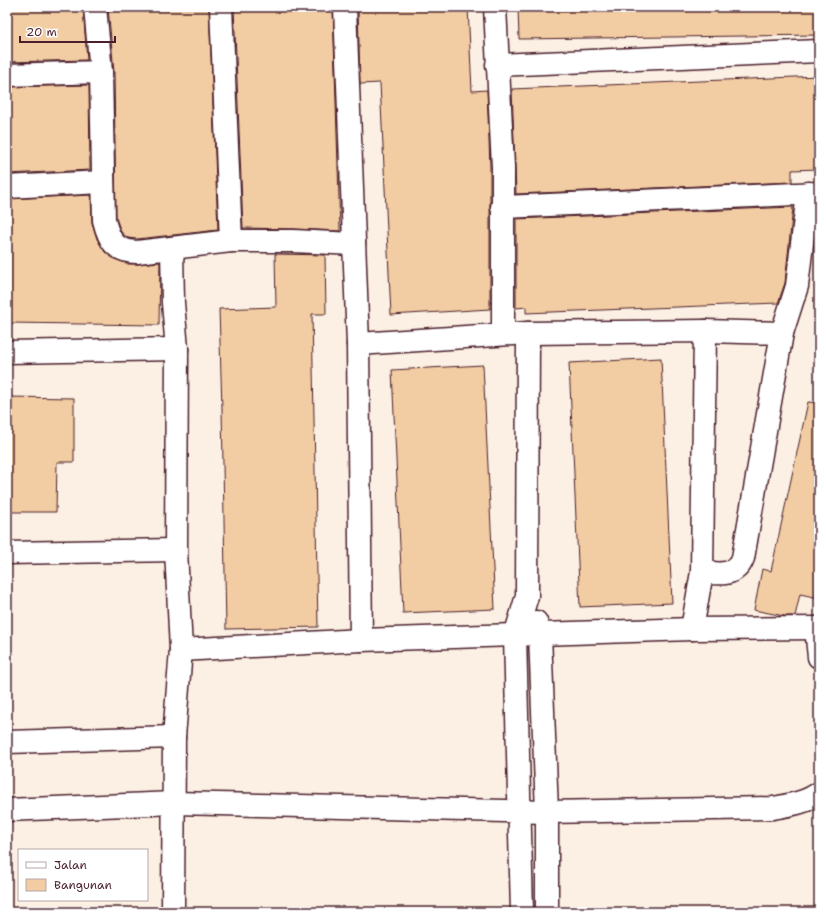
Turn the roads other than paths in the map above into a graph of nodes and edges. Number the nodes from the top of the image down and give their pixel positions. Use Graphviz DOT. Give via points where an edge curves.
graph roads {
  1 [pos="95,7"];
  2 [pos="221,7"];
  3 [pos="345,7"];
  4 [pos="495,7"];
  5 [pos="819,51"];
  6 [pos="497,65"];
  7 [pos="101,72"];
  8 [pos="7,75"];
  9 [pos="102,182"];
  10 [pos="7,186"];
  11 [pos="813,193"];
  12 [pos="502,207"];
  13 [pos="231,241"];
  14 [pos="354,244"];
  15 [pos="172,248"];
  16 [pos="705,331"];
  17 [pos="528,333"];
  18 [pos="782,333"];
  19 [pos="503,334"];
  20 [pos="358,344"];
  21 [pos="177,349"];
  22 [pos="7,352"];
  23 [pos="176,550"];
  24 [pos="7,552"];
  25 [pos="702,572"];
  26 [pos="527,596"];
  27 [pos="818,628"];
  28 [pos="692,629"];
  29 [pos="540,635"];
  30 [pos="515,636"];
  31 [pos="361,640"];
  32 [pos="181,650"];
  33 [pos="819,657"];
  34 [pos="174,737"];
  35 [pos="7,742"];
  36 [pos="819,793"];
  37 [pos="174,803"];
  38 [pos="7,810"];
  39 [pos="520,810"];
  40 [pos="547,812"];
  41 [pos="173,912"];
  42 [pos="522,912"];
  43 [pos="547,912"];
  1 -- 7 [label="street"];
  2 -- 13 [label="street"];
  3 -- 14 [label="street"];
  4 -- 6 [label="street"];
  5 -- 6 [label="street"];
  6 -- 12 [label="street" via="503,167"];
  7 -- 8 [label="street"];
  7 -- 9 [label="street"];
  9 -- 10 [label="street"];
  9 -- 15 [label="street" via="104,220 114,245 128,252"];
  11 -- 12 [label="street"];
  11 -- 18 [label="street" via="797,286"];
  12 -- 19 [label="street"];
  13 -- 14 [label="street"];
  13 -- 15 [label="street"];
  14 -- 20 [label="street"];
  15 -- 21 [label="street"];
  16 -- 17 [label="street"];
  16 -- 18 [label="street"];
  16 -- 25 [label="street"];
  17 -- 19 [label="street"];
  17 -- 26 [label="street"];
  18 -- 25 [label="street" via="743,558 734,570 727,573"];
  19 -- 20 [label="street"];
  20 -- 31 [label="street"];
  21 -- 22 [label="street"];
  21 -- 23 [label="street"];
  23 -- 24 [label="street"];
  23 -- 32 [label="street"];
  25 -- 28 [label="street"];
  26 -- 29 [label="street"];
  26 -- 30 [label="street"];
  27 -- 28 [label="street"];
  27 -- 33 [label="street"];
  28 -- 29 [label="street"];
  29 -- 30 [label="street"];
  29 -- 40 [label="street"];
  30 -- 31 [label="street"];
  30 -- 39 [label="street"];
  31 -- 32 [label="street"];
  32 -- 34 [label="street"];
  34 -- 35 [label="street"];
  34 -- 37 [label="street"];
  36 -- 40 [label="street" via="803,801 773,808"];
  37 -- 38 [label="street"];
  37 -- 39 [label="street"];
  37 -- 41 [label="street"];
  39 -- 40 [label="street"];
  39 -- 42 [label="street"];
  40 -- 43 [label="street"];
}
